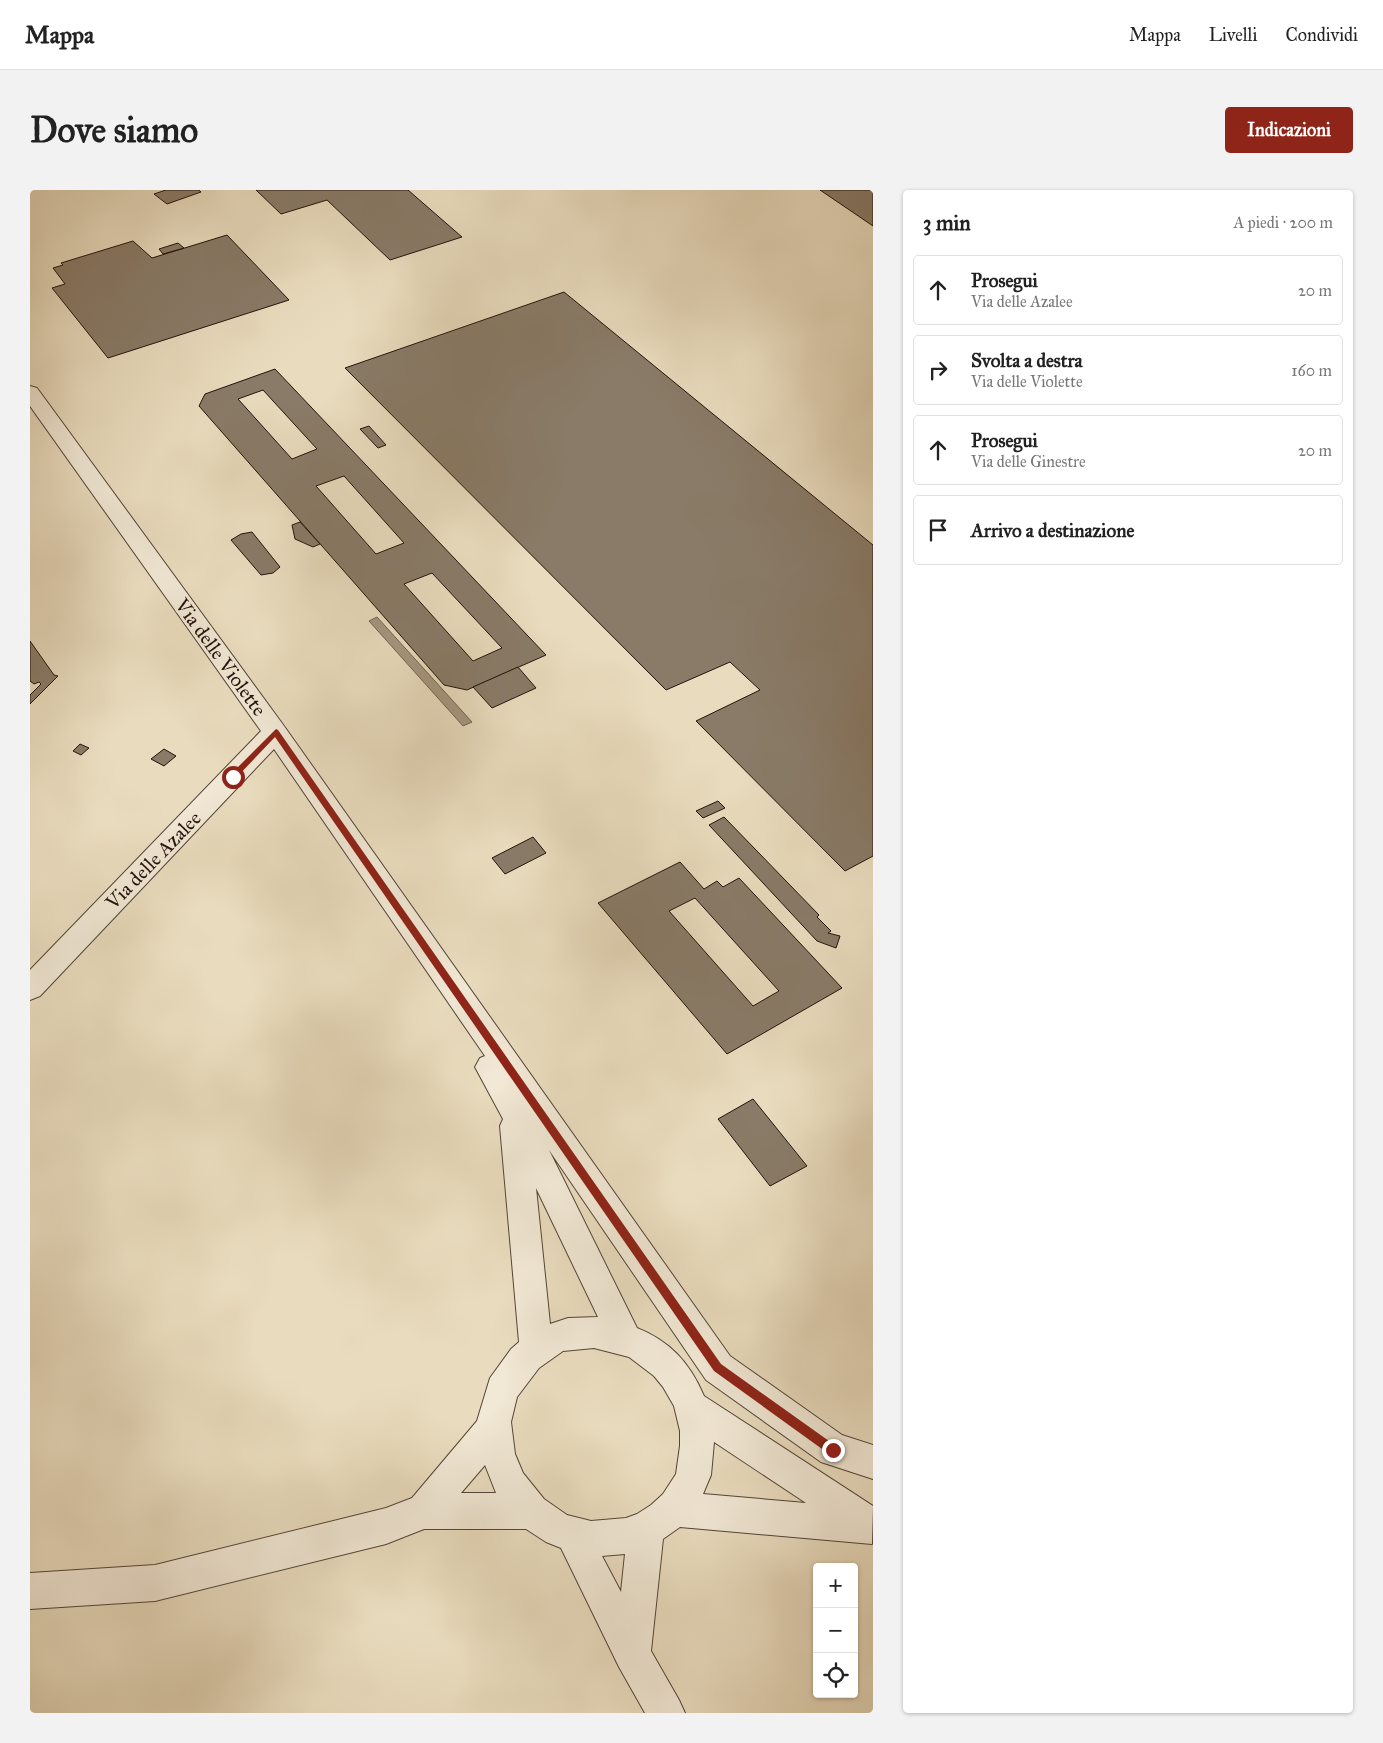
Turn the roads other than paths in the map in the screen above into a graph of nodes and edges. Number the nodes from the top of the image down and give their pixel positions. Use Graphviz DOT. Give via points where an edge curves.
graph roads {
  1 [pos="30,392"];
  2 [pos="276,732"];
  3 [pos="401,912"];
  4 [pos="30,988"];
  5 [pos="514,1110"];
  6 [pos="626,1338"];
  7 [pos="536,1348"];
  8 [pos="693,1408"];
  9 [pos="494,1428"];
  10 [pos="873,1462"];
  11 [pos="674,1509"];
  12 [pos="424,1511"];
  13 [pos="531,1511"];
  14 [pos="873,1526"];
  15 [pos="646,1530"];
  16 [pos="574,1537"];
  17 [pos="30,1592"];
  18 [pos="632,1654"];
  19 [pos="666,1713"];
  1 -- 2 [label="street, Via delle Violette"];
  2 -- 3 [label="street, Via delle Violette"];
  2 -- 4 [label="street, Via delle Azalee"];
  3 -- 5 [label="street"];
  3 -- 10 [label="street, Via delle Violette" via="718,1368 833,1450"];
  5 -- 6 [label="street"];
  5 -- 7 [label="street"];
  6 -- 7 [label="street" via="594,1332 564,1336"];
  6 -- 8 [label="street" via="654,1354 676,1377"];
  7 -- 9 [label="street" via="514,1369 499,1396"];
  8 -- 11 [label="street" via="699,1444 692,1479"];
  8 -- 14 [label="street"];
  9 -- 12 [label="street"];
  9 -- 13 [label="street" via="498,1461 514,1494"];
  11 -- 14 [label="street"];
  11 -- 15 [label="street"];
  12 -- 13 [label="street"];
  12 -- 17 [label="street" via="386,1526 155,1583"];
  13 -- 16 [label="street" via="541,1520"];
  15 -- 16 [label="street" via="611,1540"];
  15 -- 18 [label="street"];
  16 -- 18 [label="street"];
  18 -- 19 [label="street"];
}
